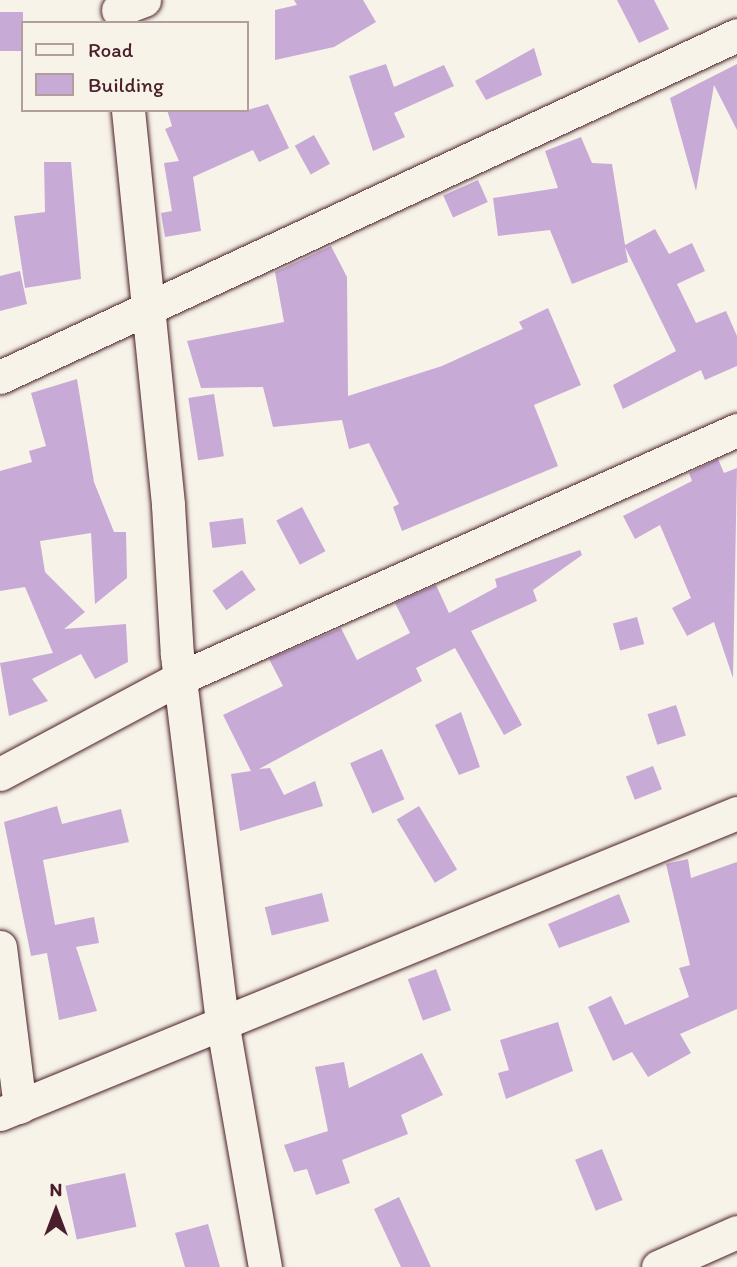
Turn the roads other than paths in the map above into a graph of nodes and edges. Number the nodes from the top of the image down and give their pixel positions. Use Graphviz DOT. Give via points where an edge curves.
graph roads {
  1 [pos="737,35"];
  2 [pos="128,112"];
  3 [pos="147,311"];
  4 [pos="0,377"];
  5 [pos="737,430"];
  6 [pos="180,678"];
  7 [pos="0,774"];
  8 [pos="737,813"];
  9 [pos="0,947"];
  10 [pos="222,1021"];
  11 [pos="10,1111"];
  12 [pos="737,1232"];
  13 [pos="265,1267"];
  14 [pos="658,1267"];
  1 -- 3 [label="street"];
  2 -- 3 [label="street"];
  3 -- 4 [label="street"];
  3 -- 6 [label="street"];
  5 -- 6 [label="street"];
  6 -- 7 [label="street"];
  6 -- 10 [label="street"];
  8 -- 10 [label="street"];
  9 -- 11 [label="street"];
  10 -- 11 [label="street"];
  10 -- 13 [label="street"];
  12 -- 14 [label="street"];
}
